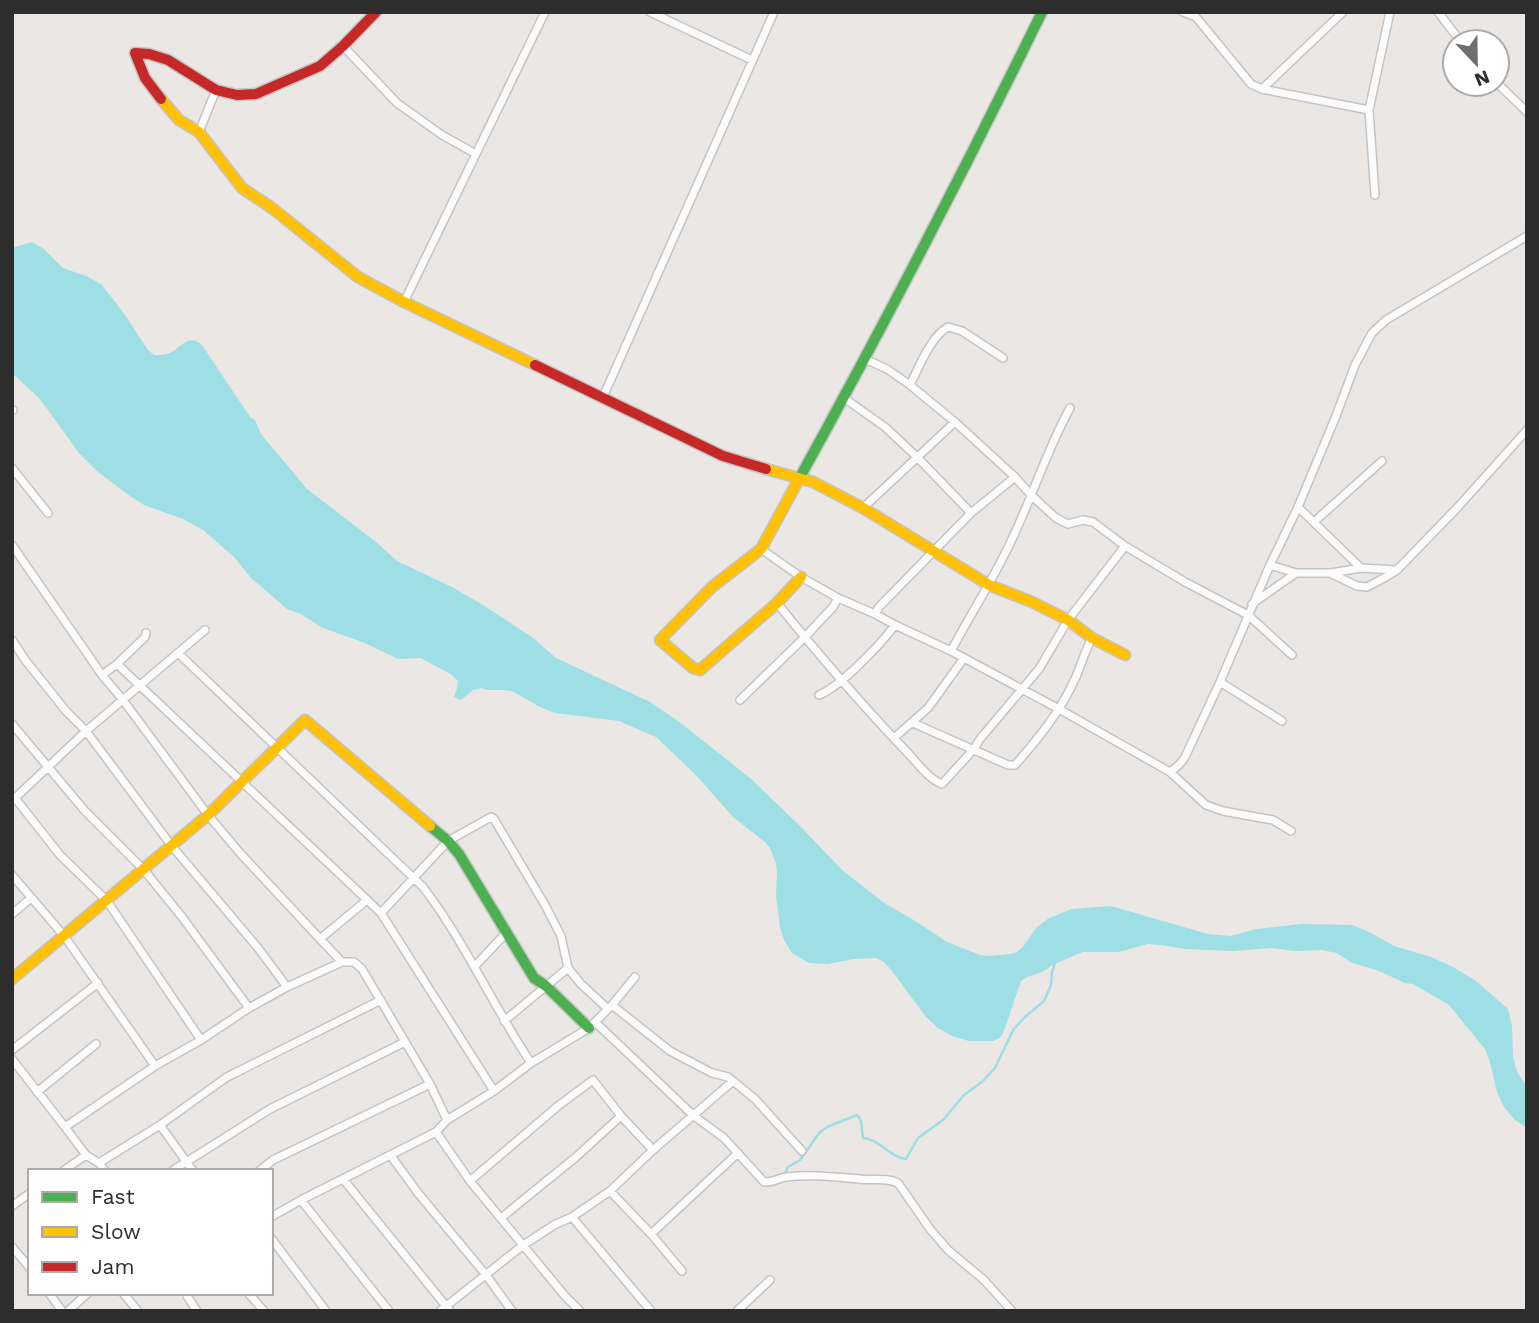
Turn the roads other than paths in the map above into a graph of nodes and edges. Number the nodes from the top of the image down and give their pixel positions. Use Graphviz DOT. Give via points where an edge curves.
graph roads {
  1 [pos="376,12"];
  2 [pos="545,12"];
  3 [pos="650,12"];
  4 [pos="774,12"];
  5 [pos="1042,12"];
  6 [pos="1183,12"];
  7 [pos="1343,12"];
  8 [pos="1390,12"];
  9 [pos="1438,12"];
  10 [pos="1197,14"];
  11 [pos="1450,28"];
  12 [pos="343,46"];
  13 [pos="752,60"];
  14 [pos="1262,89"];
  15 [pos="216,90"];
  16 [pos="1511,97"];
  17 [pos="1369,110"];
  18 [pos="1527,112"];
  19 [pos="199,132"];
  20 [pos="476,154"];
  21 [pos="1375,195"];
  22 [pos="1527,236"];
  23 [pos="404,302"];
  24 [pos="1003,358"];
  25 [pos="865,359"];
  26 [pos="910,385"];
  27 [pos="603,397"];
  28 [pos="844,398"];
  29 [pos="1070,408"];
  30 [pos="955,422"];
  31 [pos="1527,430"];
  32 [pos="917,457"];
  33 [pos="1382,461"];
  34 [pos="12,468"];
  35 [pos="1015,477"];
  36 [pos="799,479"];
  37 [pos="1031,495"];
  38 [pos="1298,507"];
  39 [pos="863,508"];
  40 [pos="48,513"];
  41 [pos="971,513"];
  42 [pos="1314,522"];
  43 [pos="12,545"];
  44 [pos="1125,546"];
  45 [pos="761,549"];
  46 [pos="933,551"];
  47 [pos="16,558"];
  48 [pos="1270,565"];
  49 [pos="1361,568"];
  50 [pos="1396,570"];
  51 [pos="1296,573"];
  52 [pos="1330,573"];
  53 [pos="801,577"];
  54 [pos="989,585"];
  55 [pos="838,598"];
  56 [pos="777,603"];
  57 [pos="1252,604"];
  58 [pos="875,614"];
  59 [pos="1248,615"];
  60 [pos="1068,620"];
  61 [pos="895,625"];
  62 [pos="205,630"];
  63 [pos="146,634"];
  64 [pos="805,637"];
  65 [pos="1091,638"];
  66 [pos="12,640"];
  67 [pos="951,651"];
  68 [pos="178,653"];
  69 [pos="1292,654"];
  70 [pos="1125,655"];
  71 [pos="964,658"];
  72 [pos="117,664"];
  73 [pos="102,675"];
  74 [pos="842,679"];
  75 [pos="1220,682"];
  76 [pos="140,685"];
  77 [pos="1023,691"];
  78 [pos="819,695"];
  79 [pos="123,700"];
  80 [pos="740,700"];
  81 [pos="1059,709"];
  82 [pos="1282,721"];
  83 [pos="912,723"];
  84 [pos="12,724"];
  85 [pos="86,731"];
  86 [pos="894,738"];
  87 [pos="276,748"];
  88 [pos="974,749"];
  89 [pos="48,766"];
  90 [pos="1170,772"];
  91 [pos="241,782"];
  92 [pos="12,787"];
  93 [pos="15,798"];
  94 [pos="208,815"];
  95 [pos="1291,831"];
  96 [pos="448,841"];
  97 [pos="171,845"];
  98 [pos="144,870"];
  99 [pos="12,875"];
  100 [pos="414,878"];
  101 [pos="31,898"];
  102 [pos="367,900"];
  103 [pos="107,901"];
  104 [pos="381,913"];
  105 [pos="12,914"];
  106 [pos="506,933"];
  107 [pos="65,937"];
  108 [pos="320,939"];
  109 [pos="342,962"];
  110 [pos="475,966"];
  111 [pos="568,968"];
  112 [pos="635,977"];
  113 [pos="12,979"];
  114 [pos="98,983"];
  115 [pos="546,986"];
  116 [pos="287,988"];
  117 [pos="381,1000"];
  118 [pos="610,1007"];
  119 [pos="249,1008"];
  120 [pos="504,1021"];
  121 [pos="592,1025"];
  122 [pos="201,1040"];
  123 [pos="405,1042"];
  124 [pos="96,1044"];
  125 [pos="12,1050"];
  126 [pos="12,1059"];
  127 [pos="531,1063"];
  128 [pos="155,1066"];
  129 [pos="733,1081"];
  130 [pos="430,1084"];
  131 [pos="494,1091"];
  132 [pos="37,1092"];
  133 [pos="621,1116"];
  134 [pos="694,1116"];
  135 [pos="447,1119"];
  136 [pos="160,1125"];
  137 [pos="65,1127"];
  138 [pos="436,1132"];
  139 [pos="653,1150"];
  140 [pos="802,1151"];
  141 [pos="738,1153"];
  142 [pos="86,1155"];
  143 [pos="391,1156"];
  144 [pos="186,1161"];
  145 [pos="99,1163"];
  146 [pos="66,1169"];
  147 [pos="104,1169"];
  148 [pos="175,1169"];
  149 [pos="192,1169"];
  150 [pos="261,1169"];
  151 [pos="343,1179"];
  152 [pos="470,1181"];
  153 [pos="610,1191"];
  154 [pos="28,1195"];
  155 [pos="301,1200"];
  156 [pos="12,1206"];
  157 [pos="273,1216"];
  158 [pos="572,1217"];
  159 [pos="501,1218"];
  160 [pos="651,1234"];
  161 [pos="273,1241"];
  162 [pos="522,1246"];
  163 [pos="12,1247"];
  164 [pos="28,1266"];
  165 [pos="682,1271"];
  166 [pos="486,1275"];
  167 [pos="770,1280"];
  168 [pos="50,1295"];
  169 [pos="86,1295"];
  170 [pos="125,1295"];
  171 [pos="250,1295"];
  172 [pos="187,1296"];
  173 [pos="446,1309"];
  174 [pos="70,1310"];
  175 [pos="62,1311"];
  176 [pos="138,1311"];
  177 [pos="197,1311"];
  178 [pos="264,1311"];
  179 [pos="326,1311"];
  180 [pos="389,1311"];
  181 [pos="512,1311"];
  182 [pos="580,1311"];
  183 [pos="651,1311"];
  184 [pos="737,1311"];
  185 [pos="1012,1311"];
  1 -- 12 [label="street"];
  2 -- 20 [label="street"];
  3 -- 13 [label="street"];
  4 -- 13 [label="street"];
  5 -- 25 [label="street"];
  6 -- 10 [label="street"];
  7 -- 14 [label="street"];
  8 -- 17 [label="street"];
  9 -- 11 [label="street"];
  10 -- 14 [label="street" via="1251,84"];
  12 -- 15 [label="street" via="320,66 256,94"];
  12 -- 20 [label="street" via="397,103"];
  13 -- 27 [label="street"];
  14 -- 17 [label="street"];
  15 -- 19 [label="street"];
  15 -- 19 [label="street" via="168,60 135,53 152,89 178,120"];
  16 -- 18 [label="street"];
  17 -- 21 [label="street"];
  19 -- 23 [label="street" via="242,188 358,277"];
  20 -- 23 [label="street"];
  22 -- 38 [label="street" via="1386,320 1372,333"];
  23 -- 27 [label="street"];
  24 -- 26 [label="street" via="948,327 933,341"];
  25 -- 26 [label="street"];
  25 -- 28 [label="street"];
  26 -- 30 [label="street"];
  27 -- 36 [label="street" via="723,456"];
  28 -- 32 [label="street"];
  28 -- 36 [label="street"];
  29 -- 37 [label="street"];
  30 -- 32 [label="street"];
  30 -- 35 [label="street"];
  31 -- 50 [label="street"];
  32 -- 39 [label="street"];
  32 -- 41 [label="street"];
  33 -- 42 [label="street"];
  34 -- 40 [label="street"];
  35 -- 37 [label="street"];
  35 -- 41 [label="street"];
  36 -- 39 [label="street"];
  36 -- 45 [label="street"];
  37 -- 44 [label="street" via="1063,522 1093,522"];
  37 -- 54 [label="street"];
  38 -- 42 [label="street"];
  38 -- 48 [label="street"];
  39 -- 46 [label="street"];
  41 -- 46 [label="street"];
  42 -- 49 [label="street"];
  43 -- 47 [label="street"];
  44 -- 59 [label="street"];
  44 -- 60 [label="street"];
  45 -- 53 [label="street"];
  45 -- 56 [label="street" via="712,587 660,640 700,670"];
  46 -- 54 [label="street"];
  46 -- 58 [label="street"];
  47 -- 73 [label="street"];
  48 -- 51 [label="street"];
  48 -- 57 [label="street"];
  49 -- 50 [label="street"];
  49 -- 52 [label="street"];
  50 -- 52 [label="street" via="1367,587"];
  51 -- 52 [label="street"];
  51 -- 57 [label="street"];
  53 -- 55 [label="street"];
  53 -- 56 [label="street"];
  54 -- 60 [label="street"];
  54 -- 67 [label="street"];
  55 -- 58 [label="street"];
  55 -- 64 [label="street"];
  56 -- 64 [label="street"];
  57 -- 59 [label="street"];
  58 -- 61 [label="street"];
  59 -- 69 [label="street"];
  59 -- 75 [label="street"];
  60 -- 65 [label="street"];
  60 -- 77 [label="street"];
  61 -- 67 [label="street"];
  61 -- 74 [label="street"];
  62 -- 68 [label="street"];
  63 -- 72 [label="street"];
  64 -- 74 [label="street"];
  64 -- 80 [label="street"];
  65 -- 70 [label="street"];
  65 -- 81 [label="street"];
  66 -- 85 [label="street" via="65,711"];
  67 -- 71 [label="street"];
  68 -- 76 [label="street"];
  68 -- 87 [label="street"];
  71 -- 77 [label="street"];
  71 -- 83 [label="street"];
  72 -- 73 [label="street"];
  72 -- 76 [label="street"];
  73 -- 79 [label="street"];
  74 -- 78 [label="street"];
  74 -- 86 [label="street"];
  75 -- 82 [label="street"];
  75 -- 90 [label="street" via="1185,757"];
  76 -- 79 [label="street"];
  76 -- 91 [label="street"];
  77 -- 81 [label="street"];
  77 -- 88 [label="street"];
  79 -- 85 [label="street"];
  79 -- 94 [label="street"];
  81 -- 88 [label="street" via="1015,765"];
  81 -- 90 [label="street"];
  83 -- 86 [label="street"];
  83 -- 88 [label="street"];
  84 -- 89 [label="street"];
  85 -- 89 [label="street"];
  85 -- 97 [label="street"];
  86 -- 88 [label="street" via="939,784"];
  87 -- 91 [label="street"];
  87 -- 96 [label="street" via="305,719"];
  87 -- 100 [label="street"];
  89 -- 93 [label="street"];
  89 -- 98 [label="street"];
  90 -- 95 [label="street" via="1206,805 1273,820"];
  91 -- 94 [label="street"];
  91 -- 102 [label="street"];
  92 -- 93 [label="street"];
  93 -- 103 [label="street" via="60,855"];
  94 -- 97 [label="street"];
  94 -- 108 [label="street"];
  96 -- 100 [label="street"];
  96 -- 106 [label="street"];
  96 -- 111 [label="street" via="494,819 561,936"];
  97 -- 98 [label="street"];
  97 -- 116 [label="street"];
  98 -- 103 [label="street"];
  98 -- 119 [label="street"];
  99 -- 101 [label="street"];
  100 -- 104 [label="street"];
  100 -- 110 [label="street"];
  101 -- 105 [label="street"];
  101 -- 107 [label="street"];
  102 -- 104 [label="street"];
  102 -- 108 [label="street"];
  103 -- 107 [label="street"];
  103 -- 122 [label="street"];
  104 -- 131 [label="street"];
  106 -- 110 [label="street"];
  106 -- 115 [label="street" via="534,978"];
  107 -- 113 [label="street"];
  107 -- 114 [label="street"];
  108 -- 109 [label="street"];
  109 -- 116 [label="street"];
  109 -- 117 [label="street" via="354,962 362,969"];
  110 -- 120 [label="street"];
  111 -- 115 [label="street"];
  111 -- 118 [label="street"];
  112 -- 118 [label="street"];
  114 -- 125 [label="street"];
  114 -- 128 [label="street"];
  115 -- 120 [label="street"];
  115 -- 121 [label="street"];
  116 -- 119 [label="street"];
  117 -- 123 [label="street"];
  117 -- 136 [label="street" via="227,1077"];
  118 -- 121 [label="street"];
  118 -- 129 [label="street" via="670,1051"];
  119 -- 122 [label="street"];
  120 -- 127 [label="street"];
  121 -- 127 [label="street"];
  121 -- 134 [label="street"];
  122 -- 128 [label="street"];
  123 -- 130 [label="street"];
  123 -- 144 [label="street" via="270,1108"];
  124 -- 132 [label="street"];
  126 -- 132 [label="street"];
  127 -- 131 [label="street"];
  128 -- 137 [label="street"];
  129 -- 134 [label="street"];
  129 -- 140 [label="street"];
  130 -- 135 [label="street"];
  130 -- 150 [label="street"];
  131 -- 135 [label="street"];
  132 -- 137 [label="street"];
  133 -- 139 [label="street"];
  133 -- 152 [label="street" via="593,1080"];
  133 -- 159 [label="street"];
  134 -- 139 [label="street"];
  134 -- 141 [label="street"];
  135 -- 138 [label="street"];
  136 -- 144 [label="street"];
  136 -- 145 [label="street"];
  137 -- 142 [label="street"];
  138 -- 143 [label="street"];
  138 -- 152 [label="street"];
  139 -- 153 [label="street"];
  141 -- 160 [label="street"];
  141 -- 185 [label="street" via="764,1182 817,1175 898,1183 948,1250"];
  142 -- 145 [label="street"];
  142 -- 146 [label="street"];
  143 -- 151 [label="street"];
  143 -- 166 [label="street"];
  144 -- 148 [label="street"];
  144 -- 149 [label="street"];
  145 -- 147 [label="street"];
  151 -- 155 [label="street"];
  151 -- 173 [label="street"];
  152 -- 159 [label="street"];
  153 -- 158 [label="street"];
  153 -- 160 [label="street"];
  154 -- 156 [label="street"];
  155 -- 157 [label="street"];
  155 -- 180 [label="street"];
  158 -- 162 [label="street"];
  158 -- 183 [label="street"];
  159 -- 162 [label="street"];
  160 -- 165 [label="street"];
  161 -- 179 [label="street"];
  162 -- 166 [label="street"];
  162 -- 182 [label="street"];
  163 -- 164 [label="street"];
  166 -- 173 [label="street"];
  166 -- 181 [label="street"];
  167 -- 184 [label="street"];
  168 -- 175 [label="street"];
  169 -- 174 [label="street"];
  170 -- 176 [label="street"];
  171 -- 178 [label="street"];
  172 -- 177 [label="street"];
}
